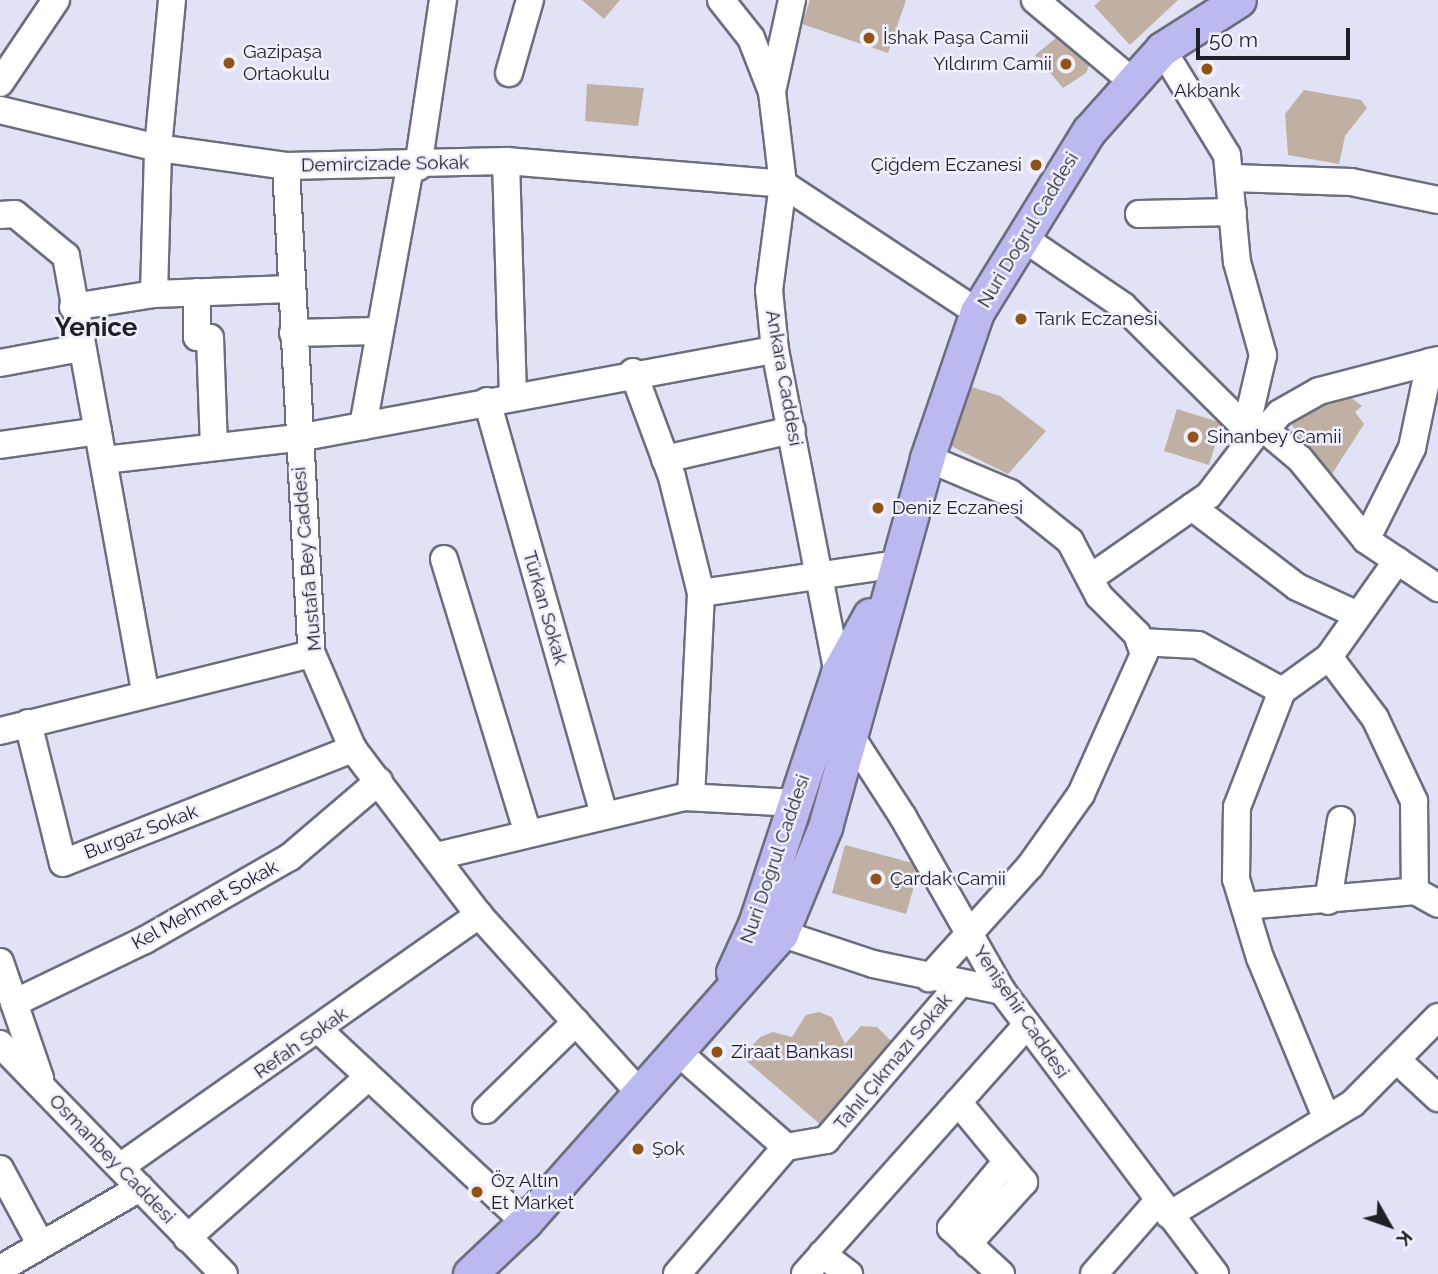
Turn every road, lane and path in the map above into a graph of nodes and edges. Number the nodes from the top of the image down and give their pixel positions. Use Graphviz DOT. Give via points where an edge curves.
graph roads {
  1 [pos="56,0"];
  2 [pos="172,0"];
  3 [pos="443,0"];
  4 [pos="530,0"];
  5 [pos="722,0"];
  6 [pos="792,0"];
  7 [pos="1035,0"];
  8 [pos="1239,0"];
  9 [pos="1162,49"];
  10 [pos="509,74"];
  11 [pos="1130,79"];
  12 [pos="0,83"];
  13 [pos="0,90"];
  14 [pos="772,92"];
  15 [pos="0,110"];
  16 [pos="36,118"];
  17 [pos="158,148"];
  18 [pos="506,161"];
  19 [pos="286,166"];
  20 [pos="414,167"];
  21 [pos="1232,178"];
  22 [pos="783,184"];
  23 [pos="1438,200"];
  24 [pos="1233,212"];
  25 [pos="0,215"];
  26 [pos="1139,215"];
  27 [pos="1022,237"];
  28 [pos="291,289"];
  29 [pos="197,292"];
  30 [pos="154,294"];
  31 [pos="73,307"];
  32 [pos="978,312"];
  33 [pos="377,331"];
  34 [pos="293,333"];
  35 [pos="81,348"];
  36 [pos="775,350"];
  37 [pos="1434,361"];
  38 [pos="0,363"];
  39 [pos="633,372"];
  40 [pos="513,396"];
  41 [pos="487,401"];
  42 [pos="363,426"];
  43 [pos="792,430"];
  44 [pos="1256,430"];
  45 [pos="98,431"];
  46 [pos="298,438"];
  47 [pos="0,445"];
  48 [pos="214,447"];
  49 [pos="927,458"];
  50 [pos="665,459"];
  51 [pos="104,460"];
  52 [pos="1192,507"];
  53 [pos="1366,540"];
  54 [pos="444,559"];
  55 [pos="1397,561"];
  56 [pos="898,564"];
  57 [pos="818,573"];
  58 [pos="1090,578"];
  59 [pos="1438,588"];
  60 [pos="701,593"];
  61 [pos="1358,615"];
  62 [pos="1140,642"];
  63 [pos="312,654"];
  64 [pos="1329,657"];
  65 [pos="838,673"];
  66 [pos="1282,691"];
  67 [pos="145,692"];
  68 [pos="28,723"];
  69 [pos="819,725"];
  70 [pos="0,731"];
  71 [pos="850,735"];
  72 [pos="353,749"];
  73 [pos="379,781"];
  74 [pos="691,797"];
  75 [pos="797,803"];
  76 [pos="604,814"];
  77 [pos="1341,820"];
  78 [pos="527,831"];
  79 [pos="437,856"];
  80 [pos="1415,891"];
  81 [pos="1328,901"];
  82 [pos="1438,904"];
  83 [pos="1245,906"];
  84 [pos="479,915"];
  85 [pos="768,929"];
  86 [pos="968,933"];
  87 [pos="0,962"];
  88 [pos="929,978"];
  89 [pos="959,985"];
  90 [pos="1002,991"];
  91 [pos="14,1003"];
  92 [pos="1438,1017"];
  93 [pos="576,1023"];
  94 [pos="1027,1025"];
  95 [pos="320,1031"];
  96 [pos="0,1044"];
  97 [pos="678,1052"];
  98 [pos="1397,1060"];
  99 [pos="368,1078"];
  100 [pos="42,1086"];
  101 [pos="639,1092"];
  102 [pos="1438,1098"];
  103 [pos="958,1102"];
  104 [pos="486,1110"];
  105 [pos="1326,1117"];
  106 [pos="786,1147"];
  107 [pos="120,1167"];
  108 [pos="0,1168"];
  109 [pos="140,1188"];
  110 [pos="1164,1208"];
  111 [pos="525,1222"];
  112 [pos="187,1238"];
  113 [pos="41,1245"];
  114 [pos="822,1254"];
  115 [pos="0,1269"];
  116 [pos="215,1272"];
  117 [pos="470,1274"];
  118 [pos="488,1274"];
  119 [pos="677,1274"];
  120 [pos="805,1274"];
  121 [pos="849,1274"];
  122 [pos="1001,1274"];
  123 [pos="1094,1274"];
  124 [pos="1215,1274"];
  1 -- 12 [label="street"];
  2 -- 17 [label="street"];
  3 -- 20 [label="street"];
  4 -- 10 [label="street"];
  5 -- 14 [label="street" via="751,38"];
  6 -- 14 [label="street, Ankara Caddesi"];
  7 -- 11 [label="street"];
  8 -- 9 [label="main road, Nuri Doğrul Caddesi"];
  9 -- 11 [label="main road, Nuri Doğrul Caddesi"];
  9 -- 21 [label="street" via="1214,130"];
  11 -- 27 [label="main road, Nuri Doğrul Caddesi" via="1089,131"];
  13 -- 16 [label="street, Demircizade Sokak"];
  14 -- 22 [label="street, Ankara Caddesi"];
  15 -- 16 [label="street"];
  16 -- 17 [label="street, Demircizade Sokak"];
  17 -- 19 [label="street, Demircizade Sokak"];
  17 -- 30 [label="street"];
  18 -- 20 [label="street, Demircizade Sokak"];
  18 -- 22 [label="street, Demircizade Sokak"];
  18 -- 40 [label="street"];
  19 -- 20 [label="street, Demircizade Sokak"];
  19 -- 28 [label="street, Mustafa Bey Caddesi"];
  20 -- 33 [label="street"];
  21 -- 23 [label="street" via="1351,182"];
  21 -- 24 [label="street"];
  22 -- 32 [label="street"];
  22 -- 36 [label="street, Ankara Caddesi" via="769,290"];
  24 -- 26 [label="street"];
  24 -- 44 [label="street" via="1237,262 1263,355"];
  25 -- 31 [label="street" via="24,220 66,256"];
  27 -- 32 [label="main road, Nuri Doğrul Caddesi"];
  27 -- 44 [label="street" via="1123,306"];
  28 -- 29 [label="street"];
  28 -- 34 [label="street, Mustafa Bey Caddesi"];
  29 -- 30 [label="street"];
  29 -- 48 [label="street" via="197,337 210,338"];
  30 -- 31 [label="street"];
  31 -- 35 [label="street"];
  32 -- 49 [label="main road, Nuri Doğrul Caddesi"];
  33 -- 34 [label="street"];
  33 -- 42 [label="street"];
  34 -- 46 [label="street, Mustafa Bey Caddesi"];
  35 -- 38 [label="street"];
  35 -- 45 [label="street"];
  36 -- 39 [label="street"];
  36 -- 43 [label="street, Ankara Caddesi"];
  37 -- 44 [label="street" via="1319,391"];
  37 -- 53 [label="street" via="1412,448"];
  39 -- 40 [label="street"];
  39 -- 50 [label="street"];
  40 -- 41 [label="street"];
  41 -- 42 [label="street"];
  41 -- 76 [label="street, Türkan Sokak"];
  42 -- 46 [label="street"];
  43 -- 50 [label="street"];
  43 -- 57 [label="street, Ankara Caddesi"];
  44 -- 52 [label="street" via="1209,495"];
  44 -- 53 [label="street" via="1300,459"];
  45 -- 47 [label="street"];
  45 -- 51 [label="street"];
  46 -- 48 [label="street"];
  46 -- 63 [label="street, Mustafa Bey Caddesi"];
  48 -- 51 [label="street"];
  49 -- 56 [label="main road, Nuri Doğrul Caddesi"];
  49 -- 58 [label="street" via="1010,493 1040,514 1070,541"];
  50 -- 60 [label="street"];
  51 -- 67 [label="street"];
  52 -- 58 [label="street"];
  52 -- 61 [label="street" via="1297,587"];
  53 -- 55 [label="street"];
  54 -- 78 [label="street"];
  55 -- 59 [label="street"];
  55 -- 61 [label="street"];
  56 -- 57 [label="street"];
  56 -- 65 [label="main road, Nuri Doğrul Caddesi"];
  56 -- 71 [label="main road, Nuri Doğrul Caddesi"];
  57 -- 60 [label="street"];
  57 -- 65 [label="street, Ankara Caddesi"];
  58 -- 62 [label="street"];
  60 -- 74 [label="street"];
  61 -- 64 [label="street"];
  62 -- 66 [label="street" via="1198,645"];
  62 -- 86 [label="street" via="1144,653 1136,680 1082,794 1030,866"];
  63 -- 67 [label="street"];
  63 -- 72 [label="street, Mustafa Bey Caddesi"];
  64 -- 66 [label="street"];
  64 -- 80 [label="street" via="1375,718 1414,801"];
  65 -- 69 [label="main road, Nuri Doğrul Caddesi"];
  66 -- 83 [label="street" via="1237,807 1232,848"];
  67 -- 68 [label="street"];
  68 -- 70 [label="street"];
  68 -- 72 [label="street, Burgaz Sokak" via="62,863"];
  69 -- 71 [label="street"];
  69 -- 75 [label="main road, Nuri Doğrul Caddesi"];
  71 -- 85 [label="main road, Nuri Doğrul Caddesi" via="825,827"];
  71 -- 86 [label="street, Yenişehir Caddesi"];
  72 -- 73 [label="street, Mustafa Bey Caddesi"];
  73 -- 79 [label="street, Mustafa Bey Caddesi"];
  73 -- 91 [label="street, Kel Mehmet Sokak" via="290,857 145,940"];
  74 -- 75 [label="street"];
  74 -- 76 [label="street"];
  75 -- 85 [label="main road, Nuri Doğrul Caddesi"];
  76 -- 78 [label="street"];
  77 -- 81 [label="street"];
  78 -- 79 [label="street"];
  79 -- 84 [label="street, Mustafa Bey Caddesi"];
  80 -- 81 [label="street"];
  80 -- 82 [label="street"];
  81 -- 83 [label="street"];
  83 -- 105 [label="street" via="1260,958"];
  84 -- 93 [label="street, Mustafa Bey Caddesi"];
  84 -- 95 [label="street, Refah Sokak"];
  85 -- 88 [label="street"];
  85 -- 97 [label="main road, Nuri Doğrul Caddesi" via="714,1012"];
  86 -- 88 [label="street"];
  86 -- 90 [label="street, Yenişehir Caddesi"];
  87 -- 91 [label="street"];
  88 -- 89 [label="street"];
  89 -- 90 [label="street"];
  89 -- 106 [label="street, Tahıl Çıkmazı Sokak" via="826,1140"];
  90 -- 94 [label="street, Yenişehir Caddesi"];
  91 -- 100 [label="street"];
  92 -- 98 [label="street"];
  93 -- 101 [label="street, Mustafa Bey Caddesi"];
  93 -- 104 [label="street"];
  94 -- 103 [label="street"];
  94 -- 110 [label="street, Yenişehir Caddesi"];
  95 -- 99 [label="street"];
  95 -- 107 [label="street, Refah Sokak"];
  96 -- 100 [label="street, Osmanbey Caddesi"];
  97 -- 101 [label="main road, Nuri Doğrul Caddesi"];
  97 -- 106 [label="street"];
  98 -- 102 [label="street"];
  98 -- 105 [label="street" via="1353,1103"];
  99 -- 111 [label="street"];
  99 -- 112 [label="street"];
  100 -- 107 [label="street, Osmanbey Caddesi"];
  101 -- 111 [label="main road, Nuri Doğrul Caddesi"];
  103 -- 114 [label="street"];
  103 -- 122 [label="street" via="1007,1161 951,1228"];
  105 -- 110 [label="street"];
  106 -- 119 [label="street"];
  107 -- 109 [label="street, Osmanbey Caddesi"];
  108 -- 113 [label="street"];
  109 -- 112 [label="street, Osmanbey Caddesi"];
  109 -- 113 [label="street"];
  110 -- 123 [label="street"];
  110 -- 124 [label="street, Yenişehir Caddesi"];
  111 -- 117 [label="main road"];
  111 -- 118 [label="main road"];
  112 -- 116 [label="street, Osmanbey Caddesi"];
  113 -- 115 [label="street"];
  114 -- 120 [label="street"];
  114 -- 121 [label="street"];
}
